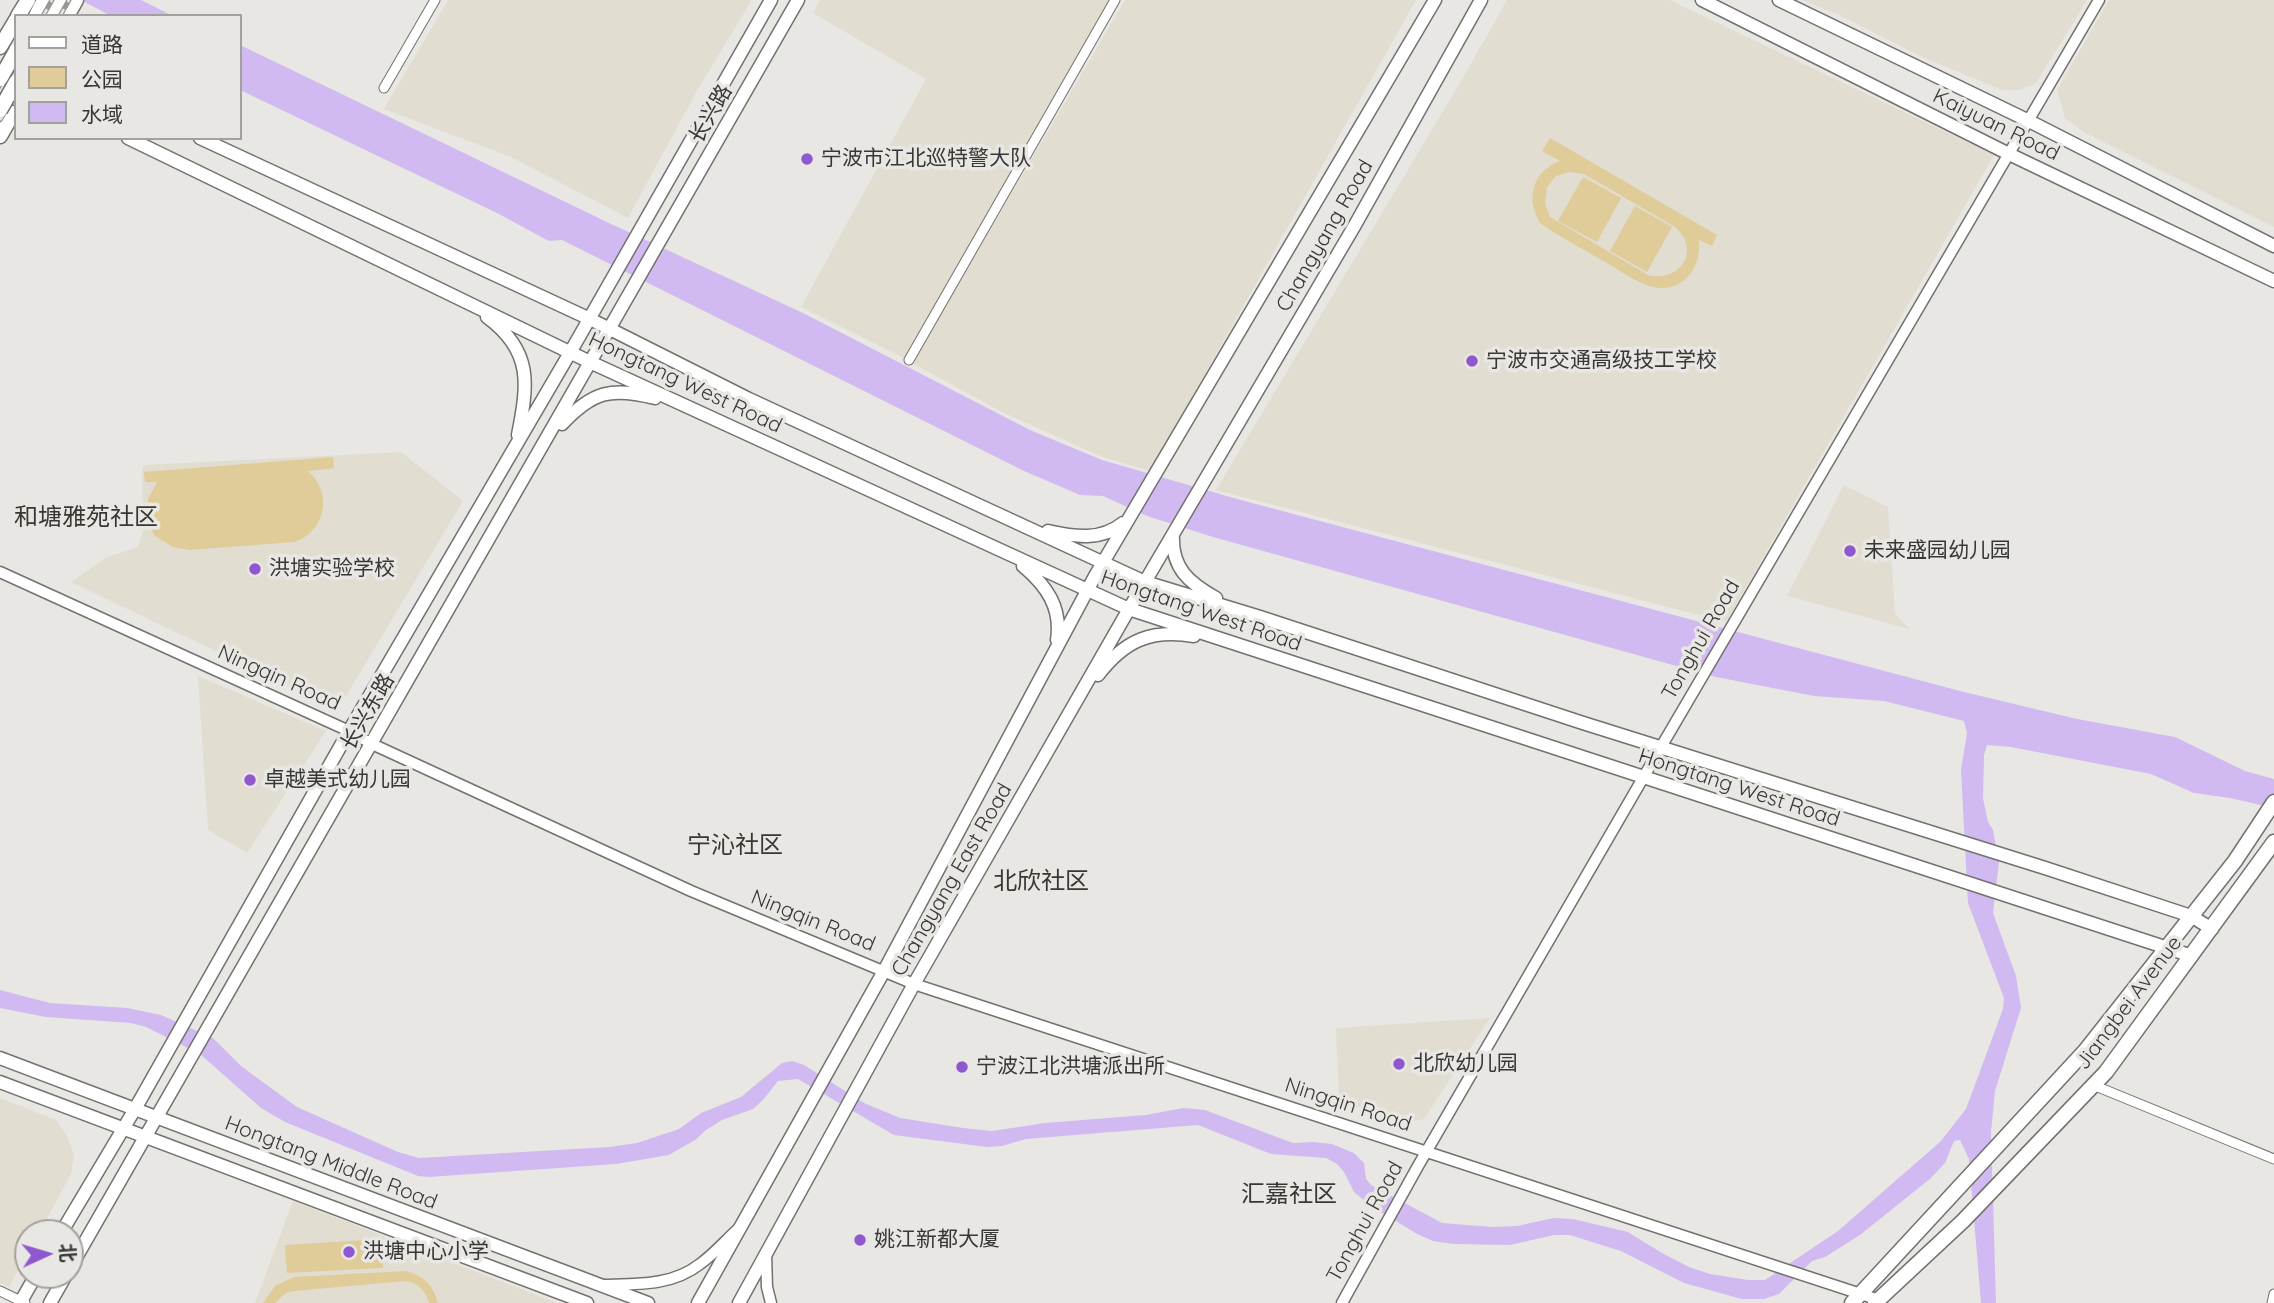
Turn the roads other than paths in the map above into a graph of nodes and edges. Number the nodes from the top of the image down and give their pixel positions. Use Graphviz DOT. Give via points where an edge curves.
graph roads {
  1 [pos="44,0"];
  2 [pos="435,0"];
  3 [pos="771,0"];
  4 [pos="798,0"];
  5 [pos="1115,0"];
  6 [pos="1435,0"];
  7 [pos="1481,0"];
  8 [pos="1702,0"];
  9 [pos="1779,0"];
  10 [pos="2099,0"];
  11 [pos="24,12"];
  12 [pos="14,26"];
  13 [pos="1,45"];
  14 [pos="14,54"];
  15 [pos="0,78"];
  16 [pos="384,88"];
  17 [pos="14,91"];
  18 [pos="9,110"];
  19 [pos="2029,121"];
  20 [pos="0,138"];
  21 [pos="132,140"];
  22 [pos="204,140"];
  23 [pos="2009,154"];
  24 [pos="2274,246"];
  25 [pos="616,274"];
  26 [pos="2274,281"];
  27 [pos="636,285"];
  28 [pos="461,298"];
  29 [pos="590,319"];
  30 [pos="611,330"];
  31 [pos="571,351"];
  32 [pos="909,360"];
  33 [pos="592,363"];
  34 [pos="682,404"];
  35 [pos="547,441"];
  36 [pos="516,446"];
  37 [pos="1131,515"];
  38 [pos="1022,525"];
  39 [pos="1175,530"];
  40 [pos="1009,555"];
  41 [pos="1103,562"];
  42 [pos="0,572"];
  43 [pos="1144,582"];
  44 [pos="1086,591"];
  45 [pos="1129,609"];
  46 [pos="1241,611"];
  47 [pos="1229,642"];
  48 [pos="1056,648"];
  49 [pos="1068,715"];
  50 [pos="349,730"];
  51 [pos="372,744"];
  52 [pos="1661,747"];
  53 [pos="1644,777"];
  54 [pos="2270,807"];
  55 [pos="2274,842"];
  56 [pos="2191,916"];
  57 [pos="2212,929"];
  58 [pos="2167,947"];
  59 [pos="2192,956"];
  60 [pos="884,971"];
  61 [pos="914,984"];
  62 [pos="0,1058"];
  63 [pos="0,1082"];
  64 [pos="2093,1085"];
  65 [pos="135,1109"];
  66 [pos="158,1118"];
  67 [pos="123,1128"];
  68 [pos="147,1137"];
  69 [pos="1427,1151"];
  70 [pos="2274,1159"];
  71 [pos="69,1219"];
  72 [pos="741,1225"];
  73 [pos="84,1244"];
  74 [pos="766,1254"];
  75 [pos="601,1285"];
  76 [pos="0,1291"];
  77 [pos="2274,1294"];
  78 [pos="1856,1299"];
  79 [pos="1877,1301"];
  80 [pos="22,1303"];
  81 [pos="587,1303"];
  82 [pos="648,1303"];
  83 [pos="698,1303"];
  84 [pos="739,1303"];
  85 [pos="771,1303"];
  86 [pos="1342,1303"];
  87 [pos="2272,1303"];
  1 -- 11 [label="main road"];
  2 -- 16 [label="street"];
  3 -- 25 [label="main road, 长兴路"];
  4 -- 27 [label="main road, 长兴路"];
  5 -- 32 [label="street"];
  6 -- 37 [label="main road, Changyang Road"];
  7 -- 39 [label="main road, Changyang Road"];
  8 -- 23 [label="main road, Kaiyuan Road"];
  9 -- 19 [label="main road, Kaiyuan Road"];
  10 -- 19 [label="street, Tonghui Road"];
  12 -- 13 [label="main road"];
  14 -- 15 [label="main road, bridge"];
  17 -- 18 [label="main road, bridge"];
  18 -- 20 [label="main road"];
  19 -- 23 [label="street, Tonghui Road"];
  19 -- 24 [label="main road, Kaiyuan Road"];
  21 -- 28 [label="main road, Hongtang West Road"];
  22 -- 29 [label="main road, Hongtang West Road"];
  23 -- 26 [label="main road, Kaiyuan Road"];
  23 -- 52 [label="street, Tonghui Road"];
  25 -- 29 [label="main road, 长兴东路"];
  27 -- 30 [label="main road, 长兴东路"];
  28 -- 31 [label="main road, Hongtang West Road"];
  28 -- 36 [label="main road" via="501,328 523,361 526,378"];
  29 -- 30 [label="main road, Hongtang West Road"];
  29 -- 31 [label="main road, 长兴东路"];
  30 -- 33 [label="main road, 长兴东路"];
  30 -- 38 [label="main road, Hongtang West Road"];
  31 -- 33 [label="main road, Hongtang West Road"];
  31 -- 36 [label="main road, 长兴东路"];
  33 -- 34 [label="main road, Hongtang West Road"];
  33 -- 35 [label="main road, 长兴东路"];
  34 -- 35 [label="main road" via="611,391 576,409"];
  34 -- 40 [label="main road, Hongtang West Road"];
  35 -- 51 [label="main road, 长兴东路"];
  36 -- 50 [label="main road, 长兴东路"];
  37 -- 38 [label="main road" via="1113,531 1089,537"];
  37 -- 41 [label="main road, Changyang East Road"];
  38 -- 41 [label="main road, Hongtang West Road"];
  39 -- 43 [label="main road, Changyang East Road"];
  39 -- 46 [label="main road" via="1180,572 1201,590"];
  40 -- 44 [label="main road, Hongtang West Road"];
  40 -- 48 [label="main road" via="1047,590 1059,621"];
  41 -- 43 [label="main road, Hongtang West Road"];
  41 -- 44 [label="main road, Changyang East Road"];
  42 -- 50 [label="street, Ningqin Road"];
  43 -- 45 [label="main road, Changyang East Road"];
  43 -- 46 [label="main road, Hongtang West Road"];
  44 -- 45 [label="main road, Hongtang West Road"];
  44 -- 48 [label="main road, Changyang East Road"];
  45 -- 47 [label="main road, Hongtang West Road"];
  45 -- 49 [label="main road, Changyang East Road"];
  46 -- 52 [label="main road, Hongtang West Road"];
  47 -- 49 [label="main road" via="1169,634 1133,642 1107,664"];
  47 -- 53 [label="main road, Hongtang West Road"];
  48 -- 60 [label="main road, Changyang East Road"];
  49 -- 61 [label="main road, Changyang East Road"];
  50 -- 51 [label="street, Ningqin Road"];
  50 -- 65 [label="main road, 长兴东路"];
  51 -- 60 [label="street, Ningqin Road" via="691,891"];
  51 -- 66 [label="main road, 长兴东路"];
  52 -- 53 [label="street, Tonghui Road"];
  52 -- 56 [label="main road, Hongtang West Road"];
  53 -- 58 [label="main road, Hongtang West Road"];
  53 -- 69 [label="street, Tonghui Road"];
  54 -- 56 [label="main road, Jiangbei Avenue"];
  55 -- 57 [label="main road, Jiangbei Avenue"];
  56 -- 57 [label="main road, Hongtang West Road"];
  56 -- 58 [label="main road, Jiangbei Avenue"];
  57 -- 59 [label="main road, Jiangbei Avenue"];
  58 -- 59 [label="main road, Hongtang West Road"];
  58 -- 78 [label="main road, Jiangbei Avenue" via="2085,1051"];
  59 -- 64 [label="main road, Jiangbei Avenue"];
  60 -- 61 [label="street, Ningqin Road"];
  60 -- 72 [label="main road, Changyang East Road"];
  61 -- 69 [label="street, Ningqin Road"];
  61 -- 74 [label="main road, Changyang East Road"];
  62 -- 65 [label="main road, Hongtang Middle Road"];
  63 -- 67 [label="main road, Hongtang Middle Road"];
  64 -- 70 [label="street"];
  64 -- 79 [label="main road, Jiangbei Avenue" via="1964,1220"];
  65 -- 66 [label="main road, Hongtang Middle Road"];
  65 -- 67 [label="main road, 长兴东路"];
  66 -- 68 [label="main road, 长兴东路"];
  66 -- 75 [label="main road, Hongtang Middle Road"];
  67 -- 68 [label="main road, Hongtang Middle Road"];
  67 -- 71 [label="main road, 长兴东路"];
  68 -- 73 [label="main road, 长兴东路"];
  68 -- 81 [label="main road, Hongtang Middle Road"];
  69 -- 78 [label="street, Ningqin Road" via="1816,1280"];
  69 -- 86 [label="street, Tonghui Road"];
  72 -- 75 [label="street" via="700,1265 681,1276 660,1282"];
  72 -- 83 [label="main road, Changyang East Road"];
  74 -- 84 [label="main road, Changyang East Road"];
  74 -- 85 [label="street"];
  75 -- 82 [label="main road, Hongtang Middle Road"];
  76 -- 80 [label="street"];
  77 -- 87 [label="street"];
  78 -- 79 [label="street, Ningqin Road"];
}
